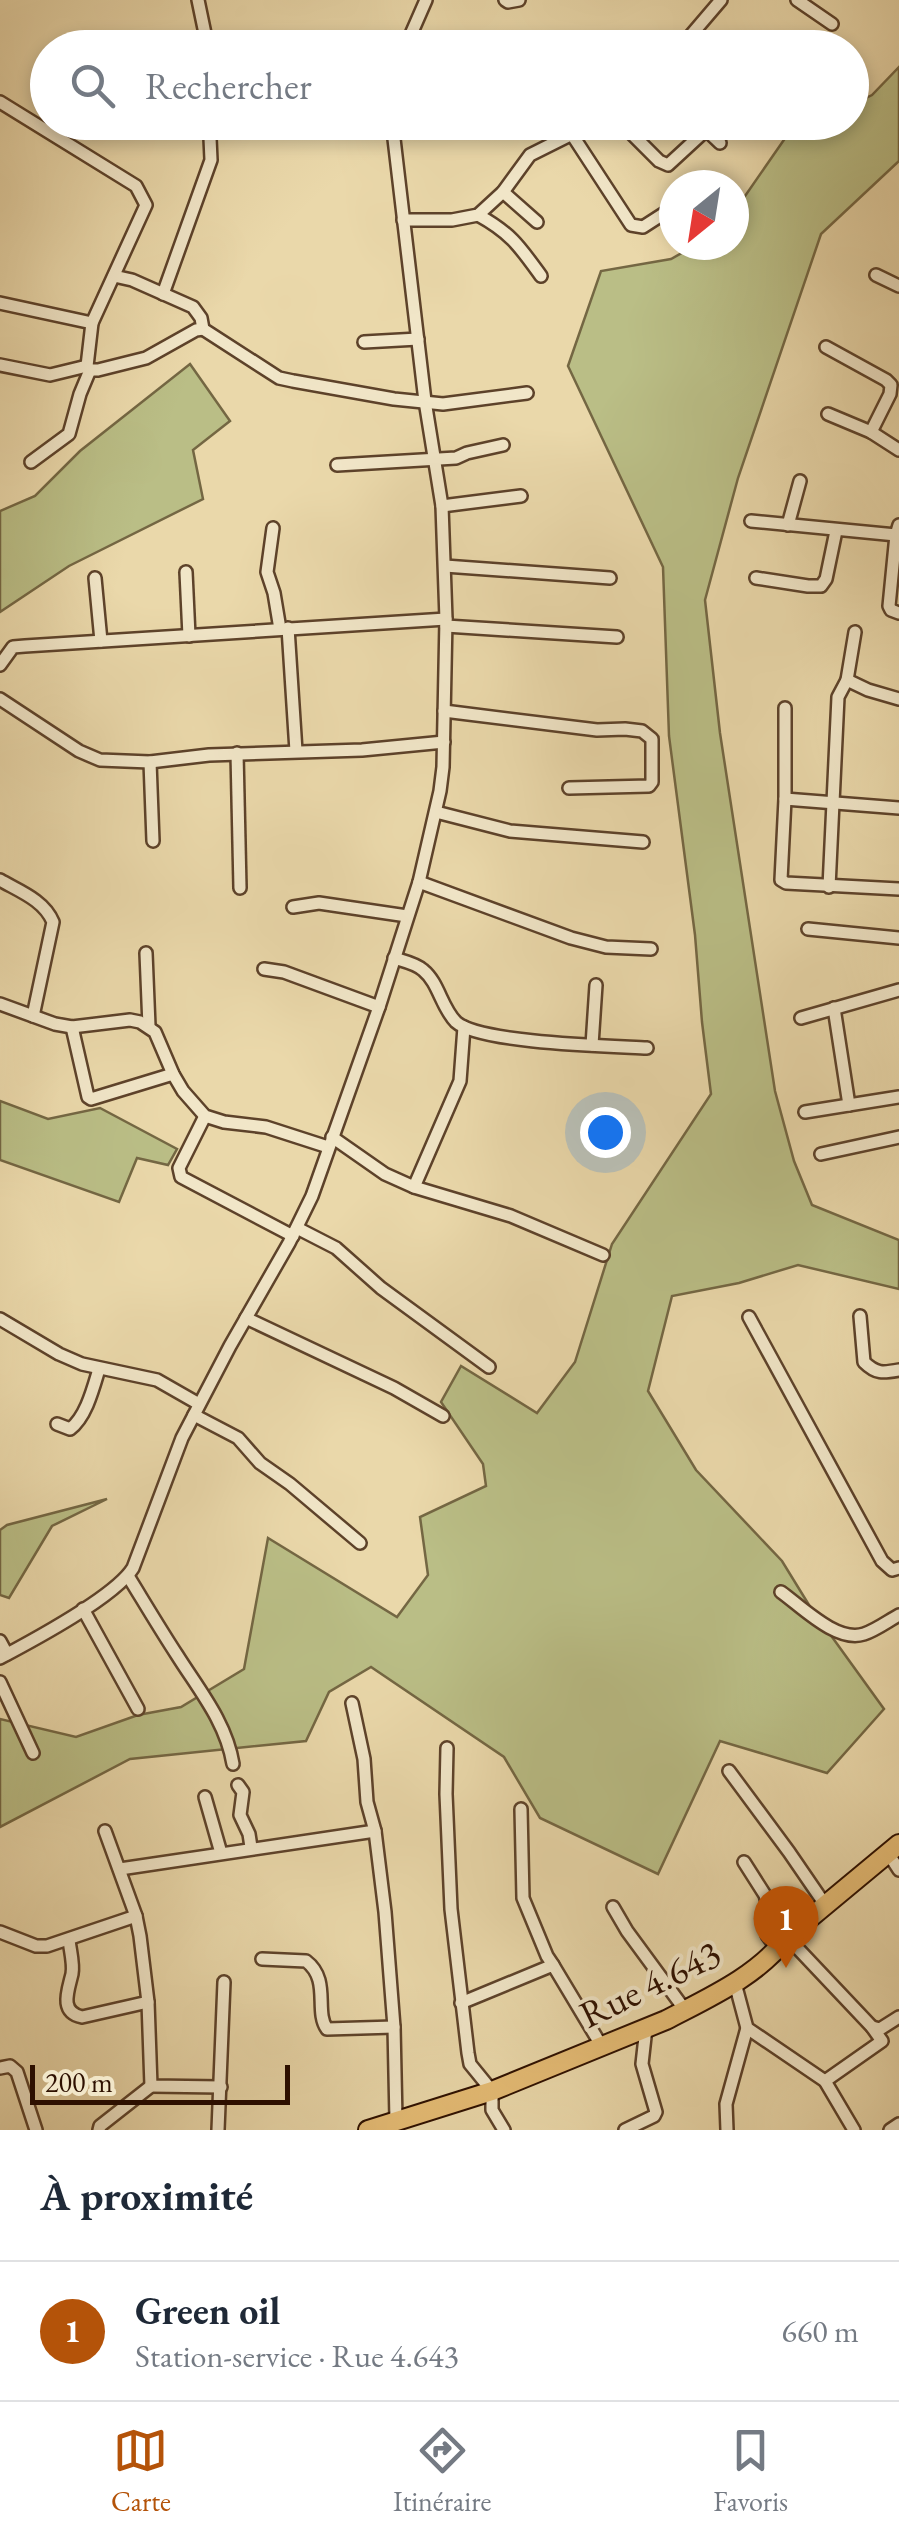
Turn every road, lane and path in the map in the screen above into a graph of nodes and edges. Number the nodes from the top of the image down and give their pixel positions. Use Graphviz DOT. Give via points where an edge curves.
graph roads {
  1 [pos="198,0"];
  2 [pos="426,0"];
  3 [pos="505,0"];
  4 [pos="519,0"];
  5 [pos="721,0"];
  6 [pos="797,0"];
  7 [pos="832,24"];
  8 [pos="204,30"];
  9 [pos="413,30"];
  10 [pos="695,30"];
  11 [pos="0,102"];
  12 [pos="30,121"];
  13 [pos="62,140"];
  14 [pos="210,140"];
  15 [pos="394,140"];
  16 [pos="558,140"];
  17 [pos="576,140"];
  18 [pos="638,140"];
  19 [pos="690,140"];
  20 [pos="716,140"];
  21 [pos="720,144"];
  22 [pos="503,192"];
  23 [pos="478,215"];
  24 [pos="659,217"];
  25 [pos="403,220"];
  26 [pos="537,222"];
  27 [pos="876,275"];
  28 [pos="114,276"];
  29 [pos="541,276"];
  30 [pos="899,286"];
  31 [pos="163,294"];
  32 [pos="0,303"];
  33 [pos="92,323"];
  34 [pos="203,329"];
  35 [pos="418,339"];
  36 [pos="364,342"];
  37 [pos="826,347"];
  38 [pos="0,366"];
  39 [pos="89,368"];
  40 [pos="527,393"];
  41 [pos="426,401"];
  42 [pos="828,414"];
  43 [pos="871,432"];
  44 [pos="503,445"];
  45 [pos="899,450"];
  46 [pos="434,458"];
  47 [pos="30,462"];
  48 [pos="336,465"];
  49 [pos="800,481"];
  50 [pos="521,496"];
  51 [pos="442,506"];
  52 [pos="751,521"];
  53 [pos="788,526"];
  54 [pos="273,528"];
  55 [pos="836,530"];
  56 [pos="898,530"];
  57 [pos="446,566"];
  58 [pos="186,572"];
  59 [pos="95,578"];
  60 [pos="610,578"];
  61 [pos="756,578"];
  62 [pos="899,613"];
  63 [pos="446,622"];
  64 [pos="284,628"];
  65 [pos="855,632"];
  66 [pos="189,636"];
  67 [pos="617,637"];
  68 [pos="100,641"];
  69 [pos="0,665"];
  70 [pos="847,680"];
  71 [pos="0,699"];
  72 [pos="899,699"];
  73 [pos="785,708"];
  74 [pos="444,710"];
  75 [pos="444,742"];
  76 [pos="296,751"];
  77 [pos="237,754"];
  78 [pos="150,762"];
  79 [pos="569,788"];
  80 [pos="785,799"];
  81 [pos="832,804"];
  82 [pos="899,808"];
  83 [pos="436,812"];
  84 [pos="153,842"];
  85 [pos="643,842"];
  86 [pos="0,880"];
  87 [pos="419,882"];
  88 [pos="829,886"];
  89 [pos="240,888"];
  90 [pos="899,890"];
  91 [pos="293,907"];
  92 [pos="407,916"];
  93 [pos="808,929"];
  94 [pos="899,938"];
  95 [pos="651,949"];
  96 [pos="146,953"];
  97 [pos="394,958"];
  98 [pos="264,968"];
  99 [pos="596,985"];
  100 [pos="899,990"];
  101 [pos="0,1004"];
  102 [pos="379,1008"];
  103 [pos="834,1008"];
  104 [pos="33,1016"];
  105 [pos="800,1018"];
  106 [pos="149,1026"];
  107 [pos="72,1027"];
  108 [pos="464,1027"];
  109 [pos="592,1045"];
  110 [pos="647,1048"];
  111 [pos="173,1074"];
  112 [pos="899,1097"];
  113 [pos="848,1105"];
  114 [pos="805,1112"];
  115 [pos="205,1116"];
  116 [pos="899,1137"];
  117 [pos="330,1142"];
  118 [pos="820,1154"];
  119 [pos="414,1188"];
  120 [pos="295,1232"];
  121 [pos="602,1255"];
  122 [pos="749,1316"];
  123 [pos="860,1316"];
  124 [pos="0,1318"];
  125 [pos="246,1318"];
  126 [pos="489,1367"];
  127 [pos="99,1369"];
  128 [pos="899,1370"];
  129 [pos="196,1409"];
  130 [pos="443,1416"];
  131 [pos="57,1424"];
  132 [pos="360,1543"];
  133 [pos="899,1568"];
  134 [pos="128,1576"];
  135 [pos="781,1592"];
  136 [pos="84,1609"];
  137 [pos="899,1615"];
  138 [pos="0,1641"];
  139 [pos="4,1656"];
  140 [pos="0,1682"];
  141 [pos="352,1703"];
  142 [pos="138,1709"];
  143 [pos="447,1748"];
  144 [pos="33,1753"];
  145 [pos="233,1764"];
  146 [pos="729,1771"];
  147 [pos="238,1786"];
  148 [pos="205,1798"];
  149 [pos="520,1810"];
  150 [pos="375,1830"];
  151 [pos="105,1831"];
  152 [pos="251,1848"];
  153 [pos="894,1848"];
  154 [pos="221,1853"];
  155 [pos="744,1862"];
  156 [pos="120,1868"];
  157 [pos="899,1870"];
  158 [pos="826,1906"];
  159 [pos="613,1907"];
  160 [pos="136,1916"];
  161 [pos="0,1932"];
  162 [pos="69,1940"];
  163 [pos="782,1944"];
  164 [pos="262,1960"];
  165 [pos="553,1965"];
  166 [pos="224,1982"];
  167 [pos="735,1983"];
  168 [pos="148,2002"];
  169 [pos="462,2003"];
  170 [pos="685,2010"];
  171 [pos="899,2017"];
  172 [pos="394,2027"];
  173 [pos="872,2027"];
  174 [pos="646,2028"];
  175 [pos="747,2028"];
  176 [pos="601,2045"];
  177 [pos="0,2068"];
  178 [pos="825,2081"];
  179 [pos="150,2086"];
  180 [pos="221,2087"];
  181 [pos="492,2091"];
  182 [pos="396,2120"];
  183 [pos="899,2124"];
  184 [pos="36,2130"];
  185 [pos="99,2130"];
  186 [pos="218,2130"];
  187 [pos="368,2130"];
  188 [pos="504,2130"];
  189 [pos="625,2130"];
  190 [pos="726,2130"];
  191 [pos="854,2130"];
  192 [pos="890,2130"];
  1 -- 8 [label="street"];
  2 -- 9 [label="street"];
  3 -- 4 [label="street"];
  5 -- 10 [label="street"];
  6 -- 7 [label="street"];
  11 -- 12 [label="street"];
  13 -- 28 [label="street" via="136,186 146,205"];
  14 -- 31 [label="street" via="211,160"];
  15 -- 25 [label="street"];
  16 -- 22 [label="street" via="530,154"];
  17 -- 24 [label="street" via="631,226"];
  18 -- 19 [label="street" via="668,165"];
  20 -- 21 [label="street"];
  22 -- 23 [label="street"];
  22 -- 26 [label="street"];
  23 -- 25 [label="street"];
  23 -- 29 [label="street" via="513,238"];
  25 -- 35 [label="street"];
  27 -- 30 [label="street"];
  28 -- 31 [label="street"];
  28 -- 33 [label="street"];
  31 -- 34 [label="street" via="193,308"];
  32 -- 33 [label="street"];
  33 -- 39 [label="street"];
  34 -- 39 [label="street" via="146,358"];
  34 -- 41 [label="street" via="279,378"];
  35 -- 36 [label="street"];
  35 -- 41 [label="street"];
  37 -- 43 [label="street" via="890,385"];
  38 -- 39 [label="street" via="50,375"];
  39 -- 47 [label="street" via="68,434"];
  40 -- 41 [label="street"];
  41 -- 46 [label="street"];
  42 -- 43 [label="street"];
  43 -- 45 [label="street"];
  44 -- 46 [label="street"];
  46 -- 48 [label="street"];
  46 -- 51 [label="street"];
  49 -- 53 [label="street"];
  50 -- 51 [label="street"];
  51 -- 57 [label="street"];
  52 -- 53 [label="street"];
  53 -- 55 [label="street"];
  54 -- 64 [label="street" via="267,572"];
  55 -- 56 [label="street"];
  55 -- 61 [label="street" via="821,586"];
  56 -- 62 [label="street" via="888,606"];
  57 -- 60 [label="street"];
  57 -- 63 [label="street"];
  58 -- 66 [label="street"];
  59 -- 68 [label="street"];
  63 -- 64 [label="street"];
  63 -- 67 [label="street"];
  63 -- 74 [label="street"];
  64 -- 66 [label="street"];
  64 -- 76 [label="street"];
  65 -- 70 [label="street"];
  66 -- 68 [label="street"];
  68 -- 69 [label="street" via="13,647"];
  70 -- 72 [label="street"];
  70 -- 81 [label="street" via="838,696"];
  71 -- 78 [label="street" via="90,757"];
  73 -- 80 [label="street"];
  74 -- 75 [label="street"];
  74 -- 79 [label="street" via="642,731 652,738 648,786"];
  75 -- 76 [label="street"];
  75 -- 83 [label="street"];
  76 -- 77 [label="street"];
  77 -- 78 [label="street"];
  77 -- 89 [label="street"];
  78 -- 84 [label="street"];
  80 -- 81 [label="street"];
  80 -- 88 [label="street" via="781,880"];
  81 -- 82 [label="street"];
  81 -- 88 [label="street"];
  83 -- 85 [label="street" via="510,831"];
  83 -- 87 [label="street"];
  86 -- 104 [label="street" via="33,898 52,922"];
  87 -- 92 [label="street"];
  87 -- 95 [label="street" via="571,938"];
  88 -- 90 [label="street"];
  91 -- 92 [label="street" via="319,903"];
  92 -- 97 [label="street"];
  93 -- 94 [label="street"];
  96 -- 106 [label="street"];
  97 -- 102 [label="street"];
  97 -- 108 [label="street" via="422,969"];
  98 -- 102 [label="street"];
  99 -- 109 [label="street"];
  100 -- 103 [label="street"];
  101 -- 104 [label="street"];
  102 -- 117 [label="street"];
  103 -- 105 [label="street"];
  103 -- 113 [label="street"];
  104 -- 107 [label="street"];
  106 -- 107 [label="street" via="130,1020"];
  106 -- 111 [label="street"];
  107 -- 111 [label="street" via="90,1099"];
  108 -- 109 [label="street"];
  108 -- 119 [label="street" via="460,1081"];
  109 -- 110 [label="street"];
  111 -- 115 [label="street"];
  112 -- 113 [label="street"];
  113 -- 114 [label="street"];
  115 -- 117 [label="street"];
  115 -- 120 [label="street" via="180,1178"];
  116 -- 118 [label="street"];
  117 -- 119 [label="street"];
  117 -- 120 [label="street"];
  119 -- 121 [label="street" via="511,1216"];
  120 -- 125 [label="street"];
  120 -- 126 [label="street" via="336,1248"];
  122 -- 133 [label="street" via="886,1568"];
  123 -- 128 [label="street" via="864,1362 880,1373"];
  124 -- 127 [label="street"];
  125 -- 129 [label="street"];
  125 -- 130 [label="street"];
  127 -- 129 [label="street" via="157,1380"];
  127 -- 131 [label="street" via="76,1426"];
  129 -- 132 [label="street"];
  129 -- 134 [label="street"];
  134 -- 136 [label="street"];
  134 -- 145 [label="street" via="203,1691"];
  135 -- 137 [label="street" via="839,1634 865,1634"];
  136 -- 139 [label="street"];
  136 -- 142 [label="street"];
  138 -- 139 [label="street"];
  140 -- 144 [label="street"];
  141 -- 150 [label="street"];
  143 -- 169 [label="street" via="451,1909"];
  146 -- 158 [label="street"];
  147 -- 152 [label="street"];
  148 -- 154 [label="street"];
  149 -- 165 [label="street" via="523,1898"];
  150 -- 152 [label="street"];
  150 -- 172 [label="street"];
  151 -- 156 [label="street"];
  152 -- 154 [label="street"];
  153 -- 157 [label="street"];
  153 -- 158 [label="highway, Rue 4.643"];
  154 -- 156 [label="street"];
  155 -- 163 [label="street" via="765,1894 767,1935"];
  156 -- 160 [label="street"];
  158 -- 163 [label="highway, Rue 4.643"];
  159 -- 170 [label="street"];
  160 -- 162 [label="street"];
  160 -- 168 [label="street"];
  161 -- 162 [label="street" via="36,1946"];
  162 -- 168 [label="street" via="72,2014"];
  163 -- 167 [label="highway, Rue 4.643"];
  163 -- 173 [label="street"];
  164 -- 172 [label="street" via="309,1962 322,1990 327,2029"];
  165 -- 169 [label="street"];
  165 -- 176 [label="street"];
  166 -- 180 [label="street"];
  167 -- 170 [label="highway, Rue 4.643"];
  167 -- 175 [label="street"];
  168 -- 179 [label="street"];
  169 -- 181 [label="street" via="470,2064"];
  170 -- 174 [label="highway, Rue 4.643"];
  171 -- 173 [label="street"];
  172 -- 182 [label="street"];
  173 -- 178 [label="street" via="882,2041"];
  174 -- 176 [label="highway, Rue 4.643"];
  174 -- 189 [label="street" via="642,2064 656,2112"];
  175 -- 178 [label="street"];
  175 -- 190 [label="street" via="726,2104"];
  176 -- 181 [label="highway, Rue 4.643"];
  177 -- 184 [label="street" via="16,2072"];
  178 -- 191 [label="street"];
  179 -- 180 [label="street"];
  179 -- 185 [label="street"];
  180 -- 186 [label="street"];
  181 -- 182 [label="highway, Rue 4.643"];
  181 -- 188 [label="street" via="492,2110"];
  182 -- 187 [label="highway, Rue 4.643"];
  183 -- 192 [label="street"];
}
